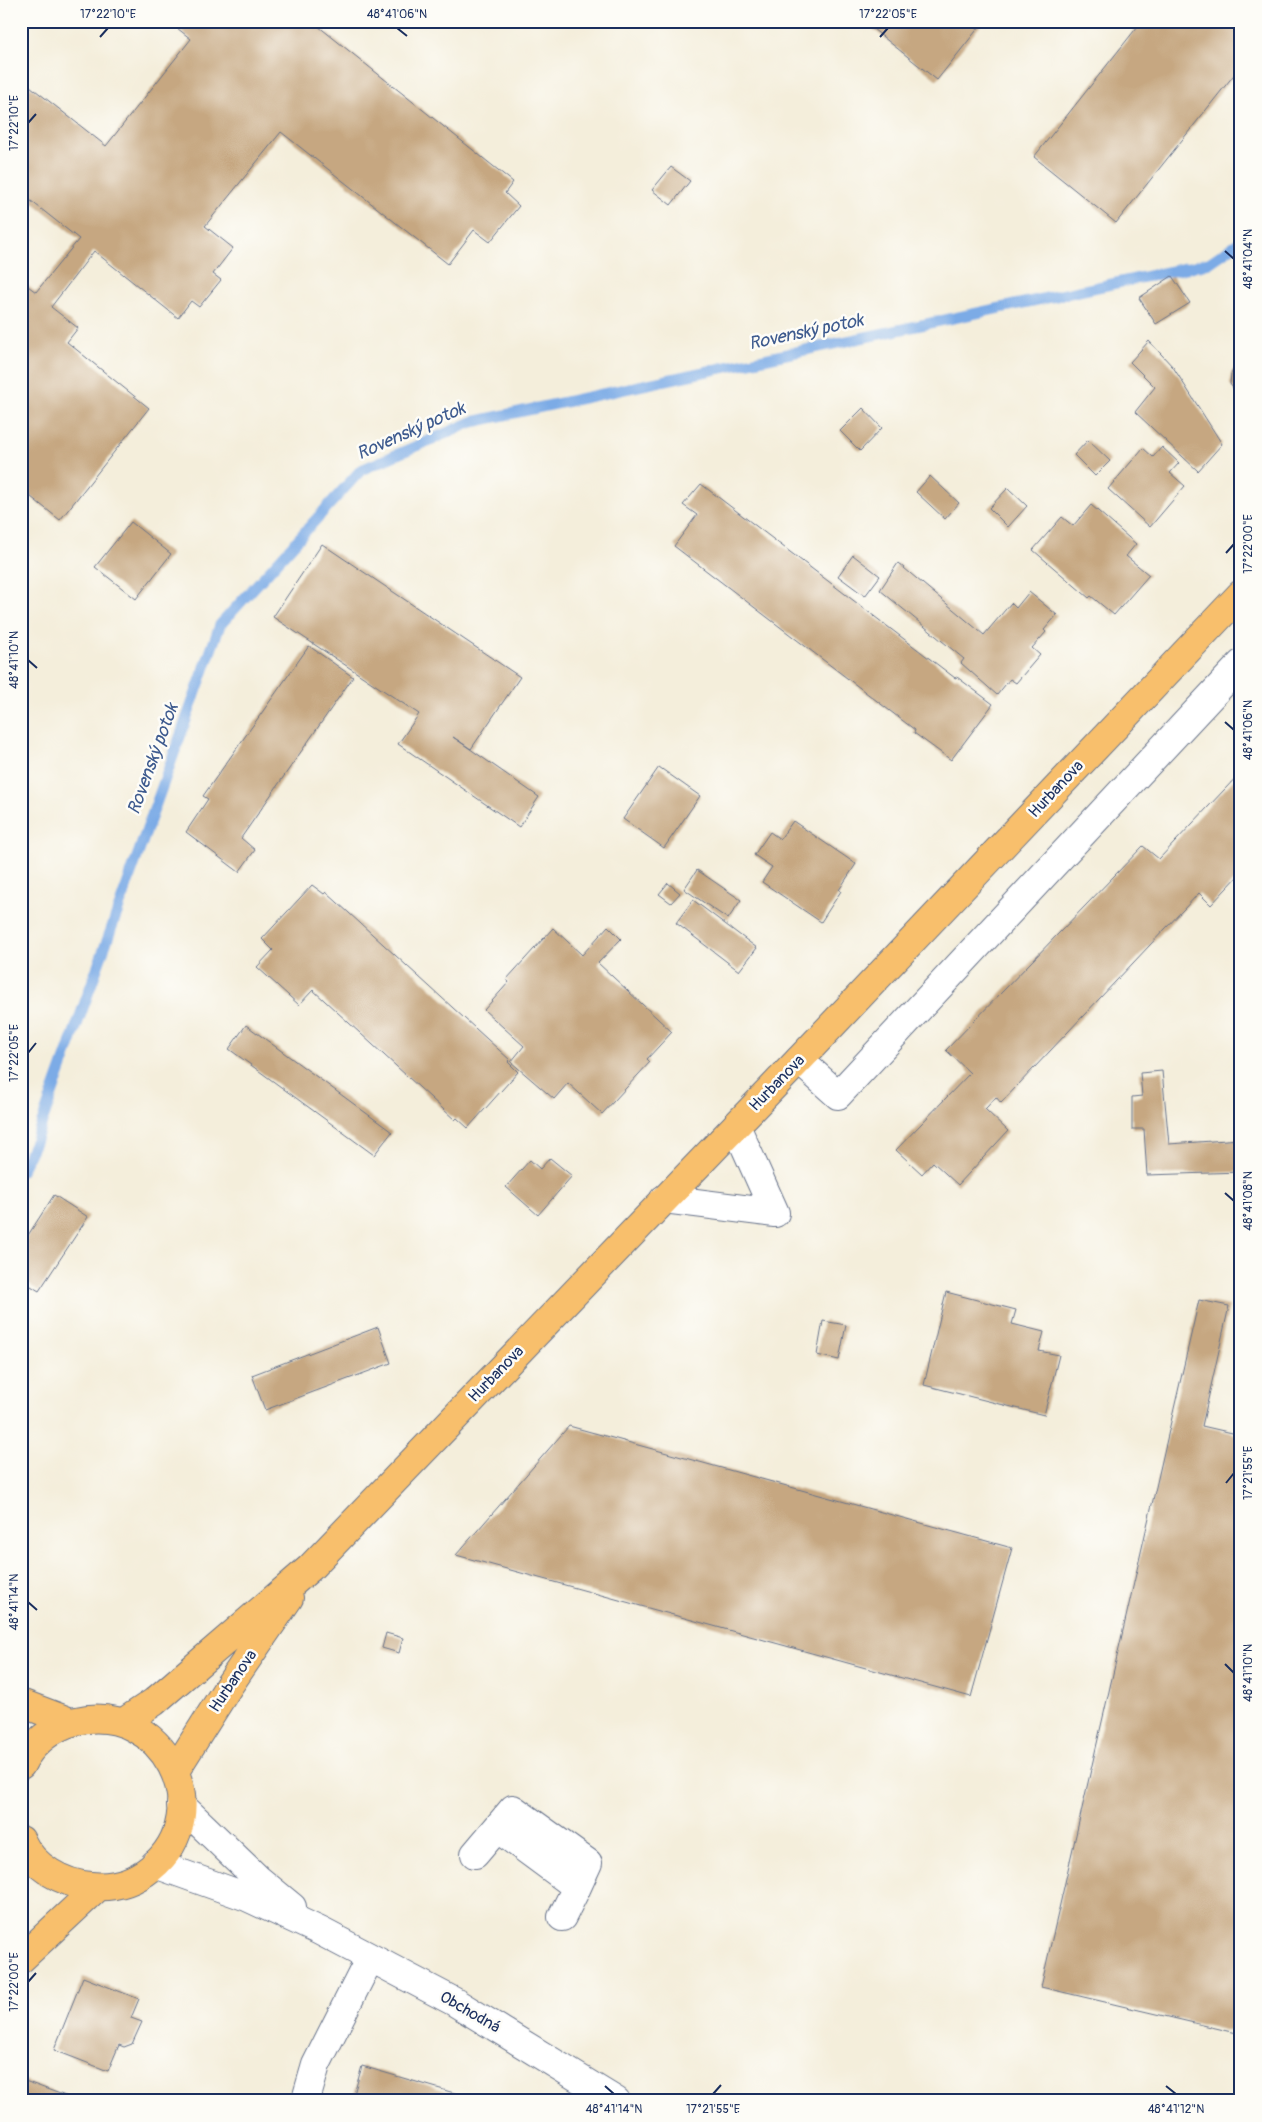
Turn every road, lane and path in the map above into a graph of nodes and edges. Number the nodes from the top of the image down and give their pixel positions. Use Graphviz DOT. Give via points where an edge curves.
graph roads {
  1 [pos="1241,594"];
  2 [pos="1241,664"];
  3 [pos="799,1060"];
  4 [pos="736,1126"];
  5 [pos="664,1199"];
  6 [pos="310,1568"];
  7 [pos="21,1703"];
  8 [pos="71,1722"];
  9 [pos="124,1722"];
  10 [pos="21,1765"];
  11 [pos="176,1771"];
  12 [pos="181,1805"];
  13 [pos="22,1844"];
  14 [pos="475,1854"];
  15 [pos="155,1864"];
  16 [pos="98,1887"];
  17 [pos="562,1917"];
  18 [pos="320,1931"];
  19 [pos="370,1958"];
  20 [pos="21,1959"];
  21 [pos="307,2096"];
  22 [pos="616,2101"];
  1 -- 3 [label="main road, Hurbanova"];
  2 -- 3 [label="lane" via="838,1095"];
  3 -- 4 [label="main road, Hurbanova"];
  4 -- 5 [label="main road, Hurbanova"];
  4 -- 5 [label="lane" via="775,1212"];
  5 -- 6 [label="main road, Hurbanova"];
  6 -- 9 [label="main road, Hurbanova" via="154,1702"];
  6 -- 11 [label="main road, Hurbanova" via="230,1684"];
  7 -- 8 [label="main road"];
  8 -- 9 [label="main road" via="99,1718"];
  8 -- 10 [label="main road" via="44,1736"];
  9 -- 11 [label="main road" via="154,1741"];
  11 -- 12 [label="main road"];
  12 -- 15 [label="main road" via="174,1837"];
  12 -- 18 [label="lane, Obchodná" via="258,1879"];
  13 -- 16 [label="main road" via="46,1870 61,1879"];
  14 -- 17 [label="lane" via="497,1828 577,1887"];
  15 -- 16 [label="main road" via="132,1880"];
  15 -- 18 [label="lane, Obchodná" via="247,1897"];
  16 -- 20 [label="main road"];
  18 -- 19 [label="lane, Obchodná"];
  19 -- 21 [label="lane" via="316,2065"];
  19 -- 22 [label="lane, Obchodná" via="452,2001"];
}
